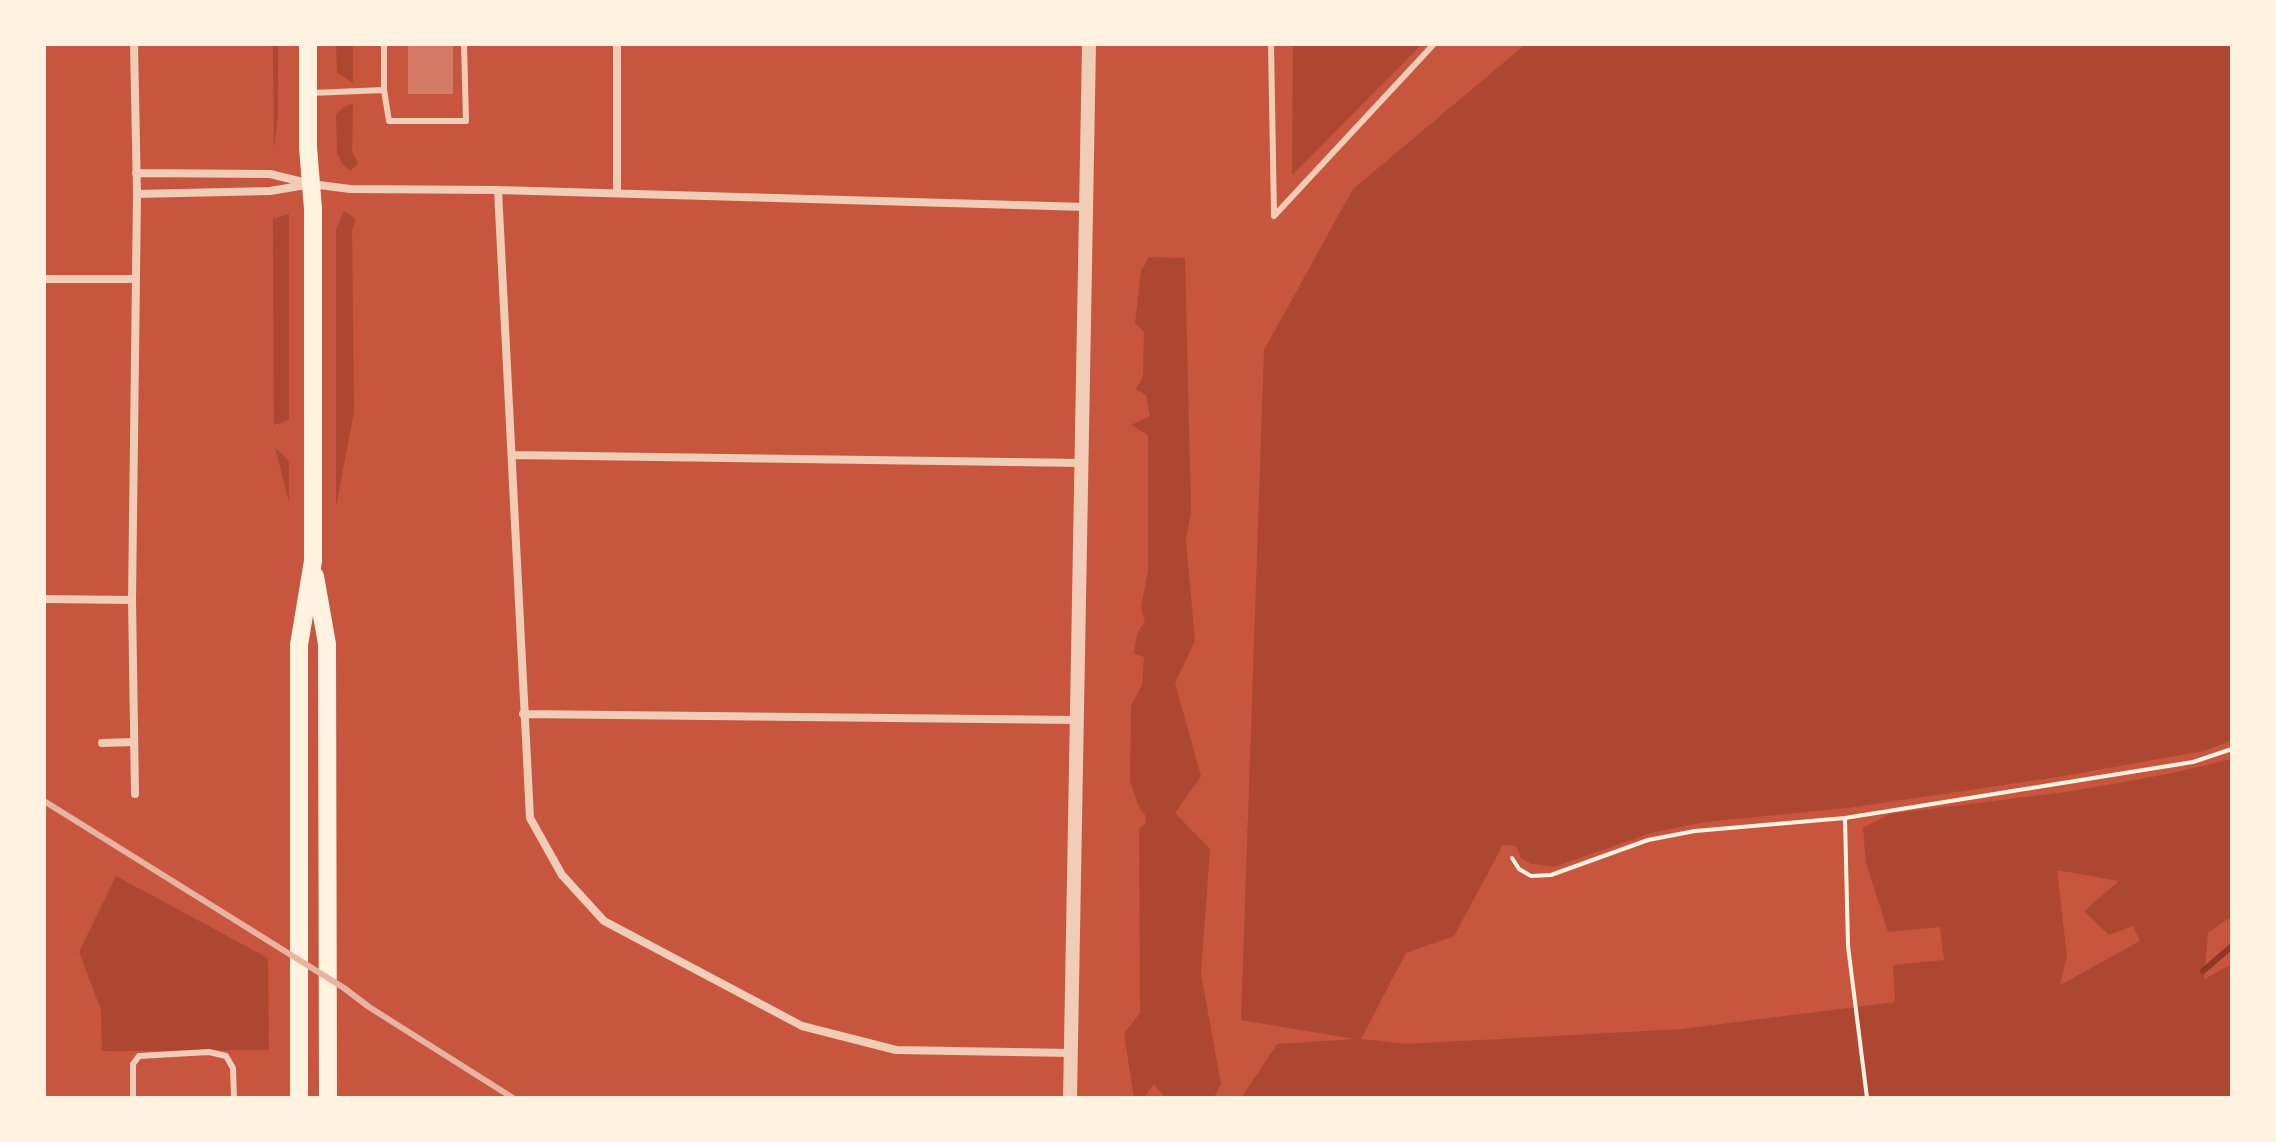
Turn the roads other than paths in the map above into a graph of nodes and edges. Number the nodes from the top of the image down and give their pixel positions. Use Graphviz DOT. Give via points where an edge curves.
graph roads {
  1 [pos="134,44"];
  2 [pos="308,44"];
  3 [pos="384,44"];
  4 [pos="464,44"];
  5 [pos="617,44"];
  6 [pos="1089,44"];
  7 [pos="1271,44"];
  8 [pos="1434,44"];
  9 [pos="384,90"];
  10 [pos="308,93"];
  11 [pos="136,173"];
  12 [pos="311,184"];
  13 [pos="498,190"];
  14 [pos="617,193"];
  15 [pos="137,194"];
  16 [pos="1086,207"];
  17 [pos="44,279"];
  18 [pos="136,279"];
  19 [pos="513,455"];
  20 [pos="1082,463"];
  21 [pos="313,561"];
  22 [pos="44,599"];
  23 [pos="132,600"];
  24 [pos="523,714"];
  25 [pos="1076,720"];
  26 [pos="134,742"];
  27 [pos="102,743"];
  28 [pos="135,794"];
  29 [pos="1071,1053"];
  30 [pos="133,1098"];
  31 [pos="234,1098"];
  32 [pos="299,1098"];
  33 [pos="328,1098"];
  34 [pos="1070,1098"];
  1 -- 11 [label="street"];
  2 -- 10 [label="main road"];
  3 -- 9 [label="lane"];
  4 -- 9 [label="lane" via="466,121 389,121"];
  5 -- 14 [label="street"];
  6 -- 16 [label="street"];
  7 -- 8 [label="lane" via="1274,216"];
  9 -- 10 [label="lane"];
  10 -- 12 [label="main road"];
  11 -- 12 [label="street" via="270,174"];
  11 -- 15 [label="street"];
  12 -- 13 [label="street"];
  12 -- 15 [label="street" via="270,191"];
  12 -- 21 [label="main road"];
  13 -- 14 [label="street"];
  13 -- 19 [label="street"];
  14 -- 16 [label="street"];
  15 -- 18 [label="street"];
  16 -- 20 [label="street"];
  17 -- 18 [label="street"];
  18 -- 23 [label="street"];
  19 -- 20 [label="street"];
  19 -- 24 [label="street"];
  20 -- 25 [label="street"];
  21 -- 32 [label="main road" via="299,645"];
  21 -- 33 [label="main road" via="327,644"];
  22 -- 23 [label="street"];
  23 -- 26 [label="street"];
  24 -- 25 [label="street"];
  24 -- 29 [label="street" via="530,818 562,875 604,921 802,1026 896,1050"];
  25 -- 29 [label="street"];
  26 -- 27 [label="street"];
  26 -- 28 [label="street"];
  29 -- 34 [label="street"];
  30 -- 31 [label="lane" via="133,1064 139,1056 209,1052 226,1056 233,1068"];
}
